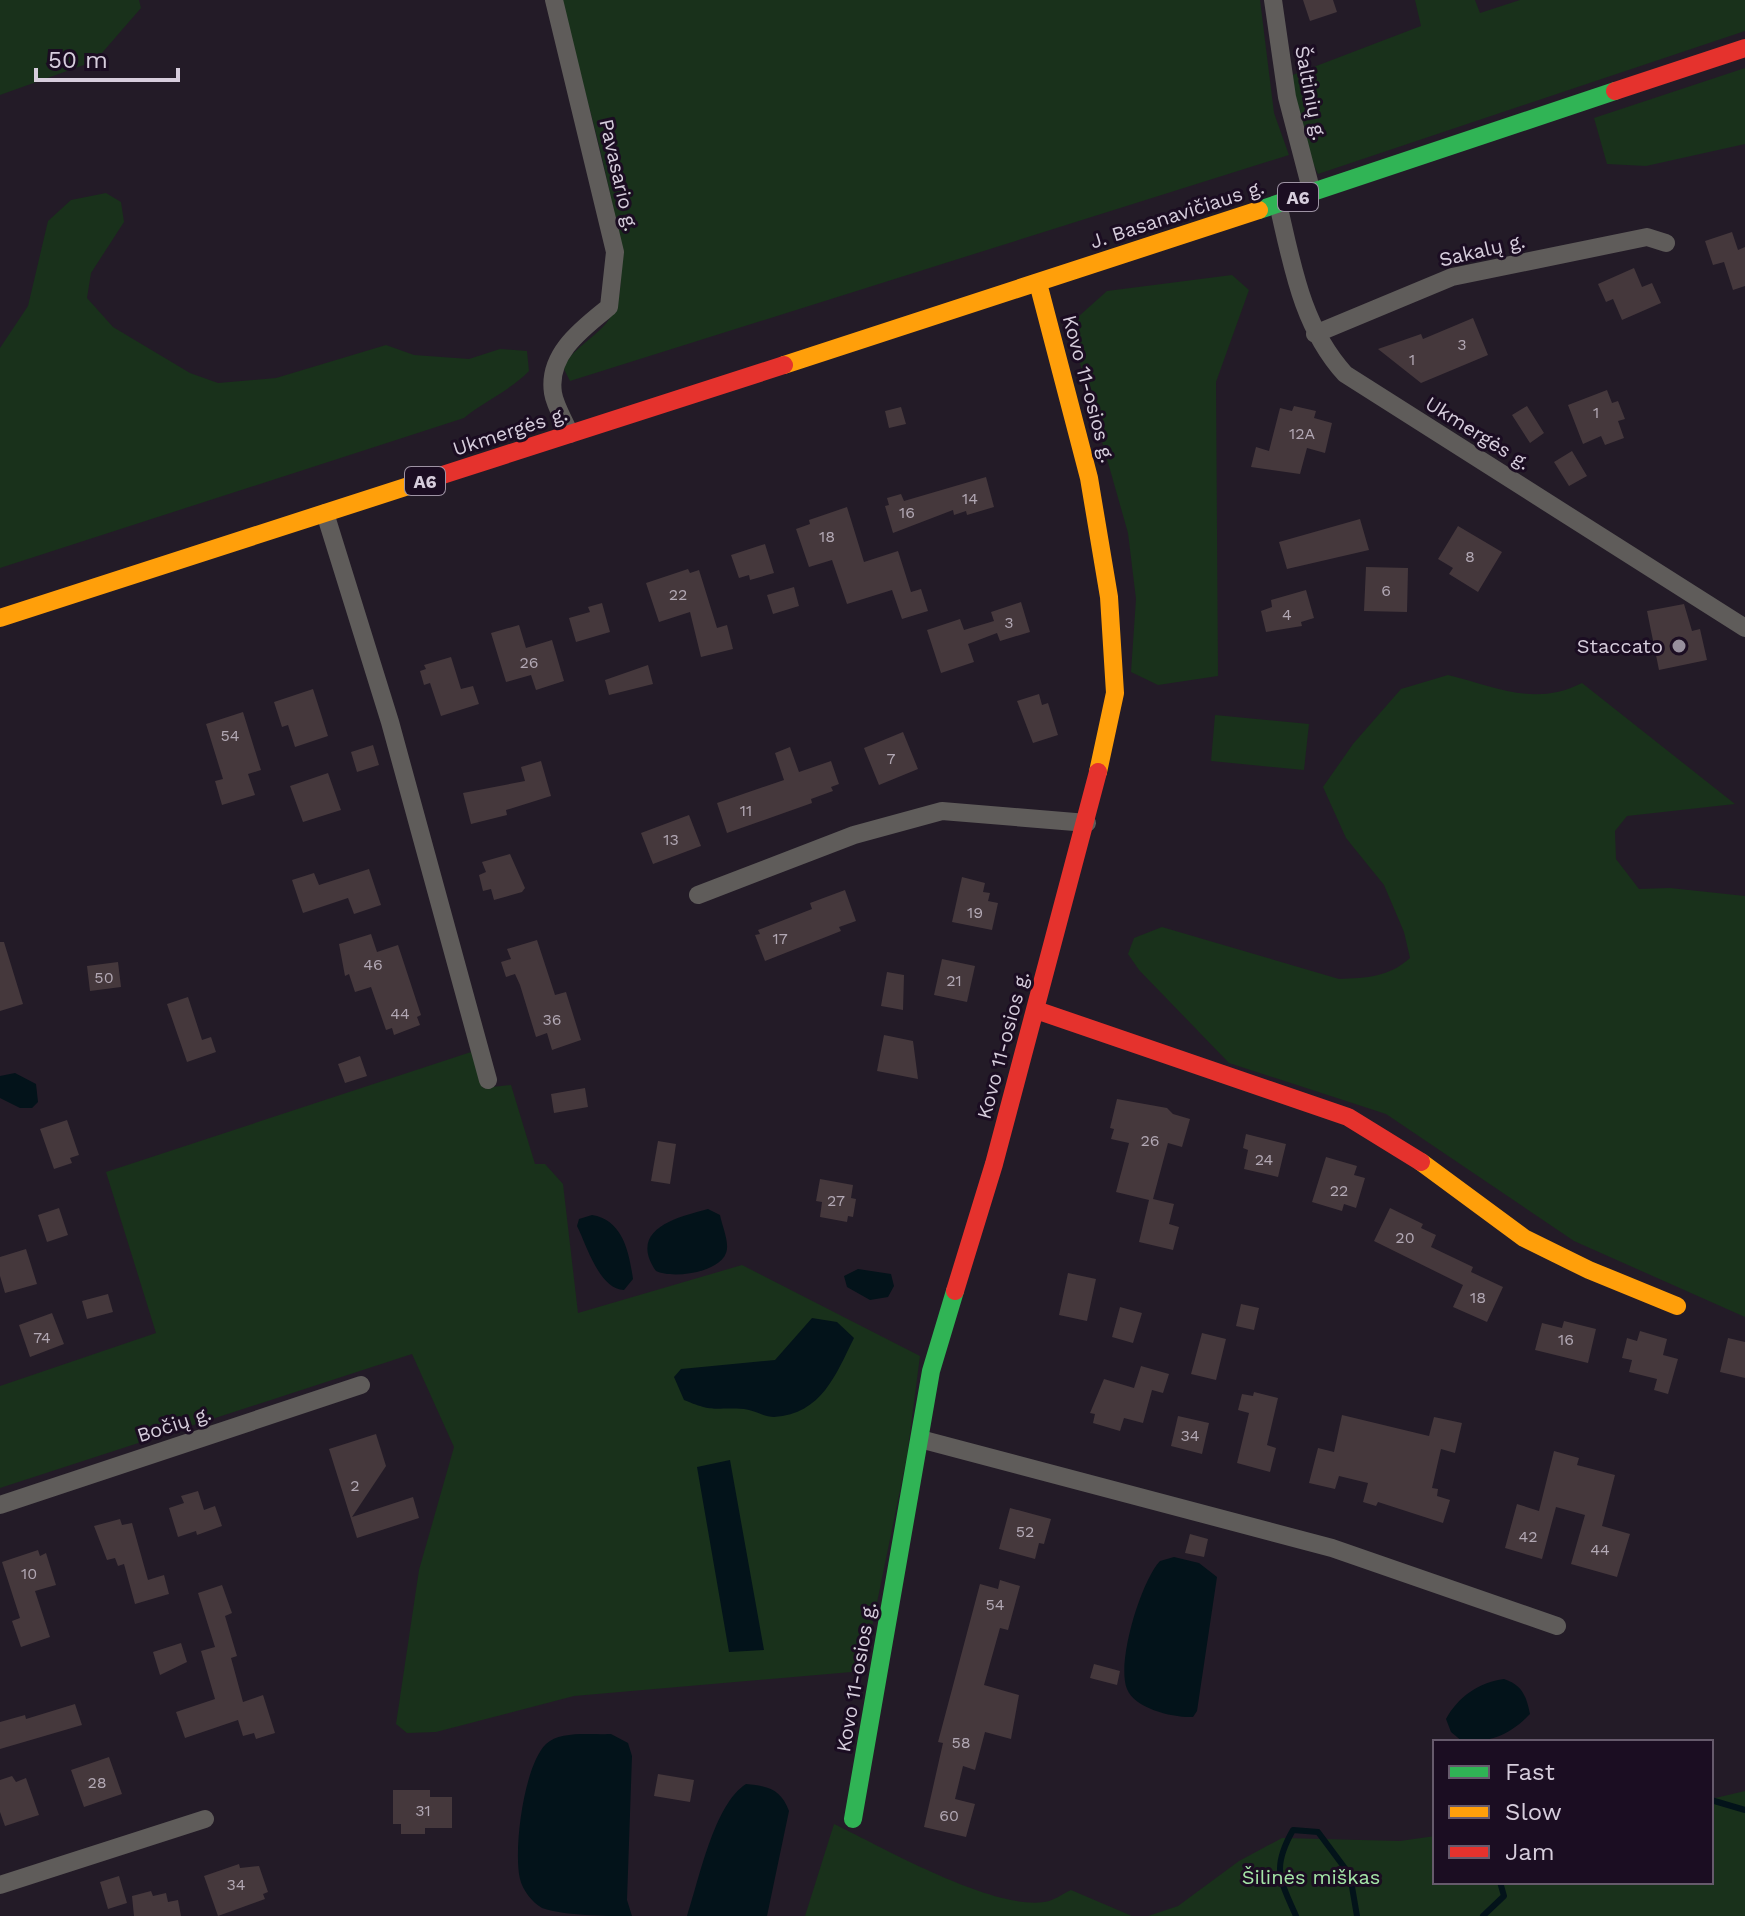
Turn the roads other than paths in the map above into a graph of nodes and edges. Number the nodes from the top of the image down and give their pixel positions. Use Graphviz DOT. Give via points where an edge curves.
graph roads {
  1 [pos="554,0"];
  2 [pos="1273,0"];
  3 [pos="1745,48"];
  4 [pos="1312,193"];
  5 [pos="1278,204"];
  6 [pos="1666,243"];
  7 [pos="1038,283"];
  8 [pos="1315,334"];
  9 [pos="850,343"];
  10 [pos="570,434"];
  11 [pos="325,513"];
  12 [pos="0,618"];
  13 [pos="1745,628"];
  14 [pos="1087,823"];
  15 [pos="698,895"];
  16 [pos="1036,1010"];
  17 [pos="488,1080"];
  18 [pos="1677,1306"];
  19 [pos="361,1385"];
  20 [pos="920,1439"];
  21 [pos="0,1505"];
  22 [pos="1557,1626"];
  23 [pos="205,1819"];
  24 [pos="853,1819"];
  25 [pos="0,1885"];
  1 -- 10 [label="street, Pavasario g." via="615,252 609,307 579,331 556,361 553,393"];
  2 -- 4 [label="street, Šaltinių g." via="1287,97"];
  3 -- 4 [label="main road, J. Basanavičiaus g. / A6"];
  4 -- 5 [label="main road, J. Basanavičiaus g. / A6"];
  5 -- 7 [label="main road, J. Basanavičiaus g. / A6"];
  5 -- 8 [label="street, Ukmergės g."];
  6 -- 8 [label="street, Sakalų g." via="1647,237 1452,277"];
  7 -- 9 [label="main road, J. Basanavičiaus g. / A6"];
  7 -- 14 [label="main road, Kovo 11-osios g." via="1089,478 1109,597 1115,693"];
  8 -- 13 [label="street, Ukmergės g." via="1345,374 1370,392"];
  9 -- 10 [label="main road, Ukmergės g. / A6"];
  10 -- 11 [label="main road, Ukmergės g. / A6"];
  11 -- 12 [label="main road, Ukmergės g. / A6"];
  11 -- 17 [label="street" via="390,722"];
  14 -- 15 [label="street" via="942,811 854,835"];
  14 -- 16 [label="main road, Kovo 11-osios g."];
  16 -- 18 [label="main road" via="1371,1127 1552,1255"];
  16 -- 20 [label="main road, Kovo 11-osios g." via="931,1371"];
  19 -- 21 [label="street, Bočių g."];
  20 -- 22 [label="street" via="1332,1548"];
  20 -- 24 [label="main road, Kovo 11-osios g."];
  23 -- 25 [label="street"];
}
